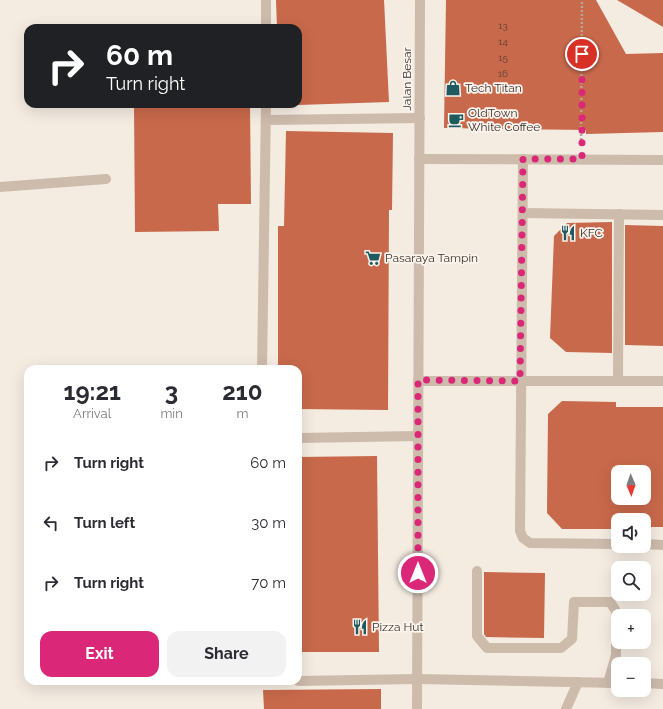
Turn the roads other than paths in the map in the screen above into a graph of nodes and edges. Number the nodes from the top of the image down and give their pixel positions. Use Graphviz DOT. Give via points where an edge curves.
graph roads {
  1 [pos="266,0"];
  2 [pos="420,0"];
  3 [pos="266,24"];
  4 [pos="266,108"];
  5 [pos="420,118"];
  6 [pos="266,120"];
  7 [pos="419,158"];
  8 [pos="523,159"];
  9 [pos="663,160"];
  10 [pos="106,179"];
  11 [pos="0,187"];
  12 [pos="523,213"];
  13 [pos="619,214"];
  14 [pos="663,215"];
  15 [pos="262,365"];
  16 [pos="418,380"];
  17 [pos="520,381"];
  18 [pos="618,381"];
  19 [pos="663,381"];
  20 [pos="418,436"];
  21 [pos="302,438"];
  22 [pos="611,544"];
  23 [pos="651,544"];
  24 [pos="663,545"];
  25 [pos="477,571"];
  26 [pos="616,657"];
  27 [pos="417,679"];
  28 [pos="302,681"];
  29 [pos="578,682"];
  30 [pos="611,683"];
  31 [pos="651,684"];
  32 [pos="663,684"];
  33 [pos="417,709"];
  34 [pos="566,709"];
  1 -- 3 [label="street"];
  2 -- 5 [label="street, Jalan Besar"];
  4 -- 6 [label="street"];
  5 -- 6 [label="street"];
  5 -- 7 [label="street, Jalan Besar"];
  6 -- 15 [label="street"];
  7 -- 8 [label="street"];
  7 -- 16 [label="street, Jalan Besar"];
  8 -- 9 [label="street"];
  8 -- 12 [label="street"];
  10 -- 11 [label="street"];
  12 -- 13 [label="street"];
  12 -- 17 [label="street"];
  13 -- 14 [label="street"];
  13 -- 18 [label="street"];
  16 -- 17 [label="street"];
  16 -- 20 [label="street, Jalan Besar"];
  17 -- 18 [label="street"];
  17 -- 22 [label="street" via="520,531 523,538 530,542"];
  18 -- 19 [label="street"];
  20 -- 21 [label="street"];
  20 -- 27 [label="street, Jalan Besar"];
  23 -- 24 [label="street"];
  25 -- 26 [label="street" via="477,636 487,648 561,648 572,639 574,602 610,602 616,611"];
  27 -- 28 [label="street"];
  27 -- 29 [label="street"];
  27 -- 33 [label="street, Jalan Besar"];
  29 -- 30 [label="street"];
  29 -- 34 [label="street"];
  31 -- 32 [label="street"];
}
